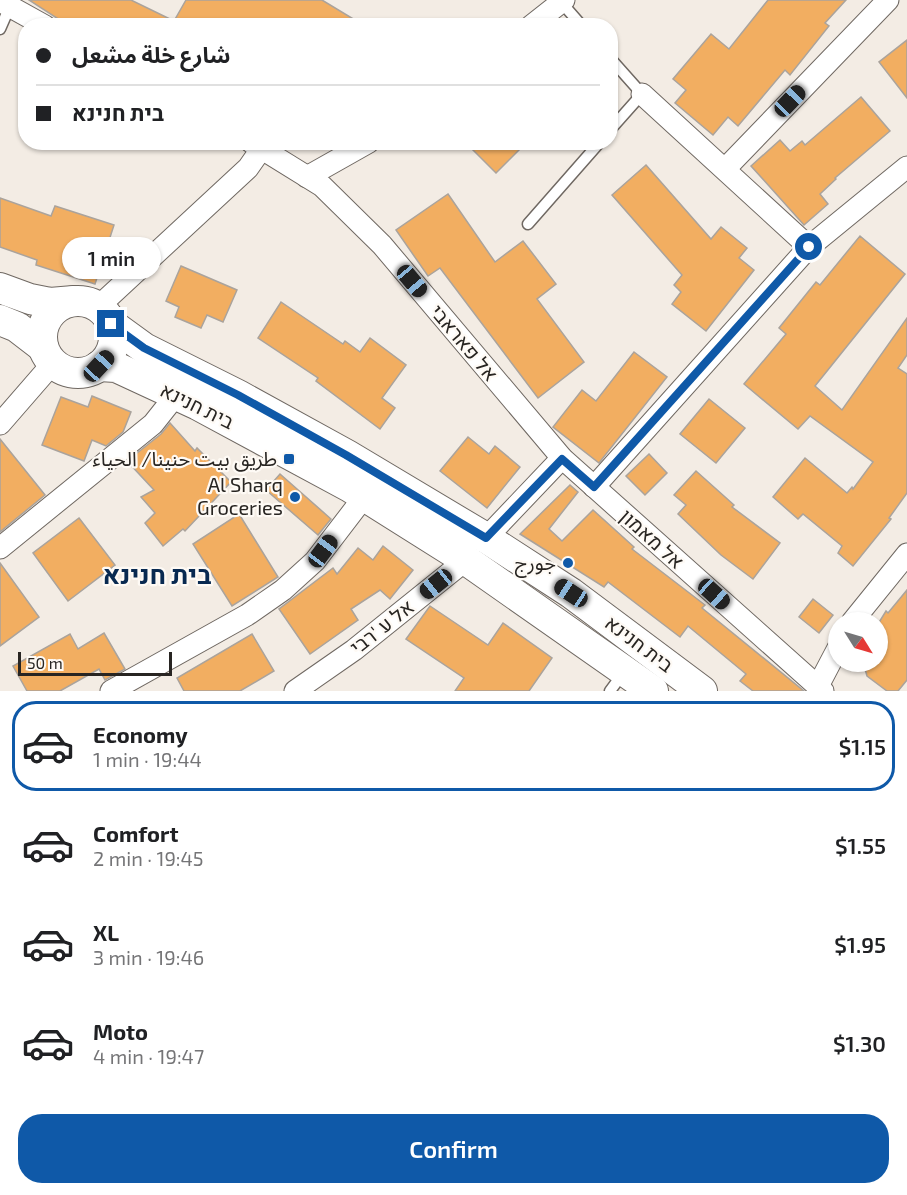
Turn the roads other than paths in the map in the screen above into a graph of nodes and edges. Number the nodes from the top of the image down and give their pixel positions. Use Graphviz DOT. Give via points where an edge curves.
graph roads {
  1 [pos="888,0"];
  2 [pos="563,1"];
  3 [pos="5,4"];
  4 [pos="30,18"];
  5 [pos="541,18"];
  6 [pos="576,18"];
  7 [pos="0,29"];
  8 [pos="618,67"];
  9 [pos="642,94"];
  10 [pos="618,121"];
  11 [pos="254,150"];
  12 [pos="264,150"];
  13 [pos="355,150"];
  14 [pos="593,150"];
  15 [pos="907,167"];
  16 [pos="725,169"];
  17 [pos="307,177"];
  18 [pos="528,224"];
  19 [pos="809,247"];
  20 [pos="0,288"];
  21 [pos="94,311"];
  22 [pos="0,320"];
  23 [pos="48,355"];
  24 [pos="99,366"];
  25 [pos="176,395"];
  26 [pos="0,424"];
  27 [pos="562,459"];
  28 [pos="594,487"];
  29 [pos="364,496"];
  30 [pos="486,538"];
  31 [pos="0,548"];
  32 [pos="907,554"];
  33 [pos="466,560"];
  34 [pos="860,612"];
  35 [pos="828,670"];
  36 [pos="617,681"];
  37 [pos="307,688"];
  38 [pos="820,688"];
  39 [pos="111,691"];
  40 [pos="653,691"];
  41 [pos="702,691"];
  1 -- 16 [label="street"];
  2 -- 5 [label="street"];
  2 -- 6 [label="lane"];
  3 -- 4 [label="street"];
  3 -- 7 [label="lane"];
  8 -- 9 [label="lane"];
  9 -- 10 [label="lane"];
  9 -- 16 [label="street"];
  11 -- 21 [label="street" via="248,168"];
  12 -- 17 [label="street, אל פאראבי"];
  13 -- 17 [label="street"];
  14 -- 18 [label="lane"];
  15 -- 19 [label="street"];
  16 -- 19 [label="street"];
  17 -- 27 [label="street, אל פאראבי" via="322,186 382,245"];
  19 -- 28 [label="street"];
  20 -- 21 [label="street" via="30,299"];
  21 -- 23 [label="street" via="62,304 52,312 42,334"];
  21 -- 24 [label="street" via="113,336 111,348"];
  21 -- 30 [label="street, בית חנינא" via="144,348 346,455"];
  22 -- 23 [label="street" via="16,327"];
  23 -- 24 [label="street" via="63,370 75,373"];
  23 -- 26 [label="street"];
  24 -- 25 [label="street, בית חנינא" via="116,367"];
  25 -- 29 [label="street, בית חנינא"];
  25 -- 31 [label="street" via="146,430"];
  27 -- 28 [label="street, אל מאמון"];
  27 -- 30 [label="street"];
  28 -- 38 [label="street, אל מאמון"];
  29 -- 33 [label="street, בית חנינא"];
  29 -- 39 [label="street" via="315,561 283,590 247,615"];
  30 -- 41 [label="street, בית חנינא" via="571,593"];
  32 -- 34 [label="street"];
  33 -- 36 [label="street, בית חנינא"];
  33 -- 37 [label="street, אל ע 'רבי"];
  35 -- 38 [label="street"];
  36 -- 40 [label="street, בית חנינא"];
}
